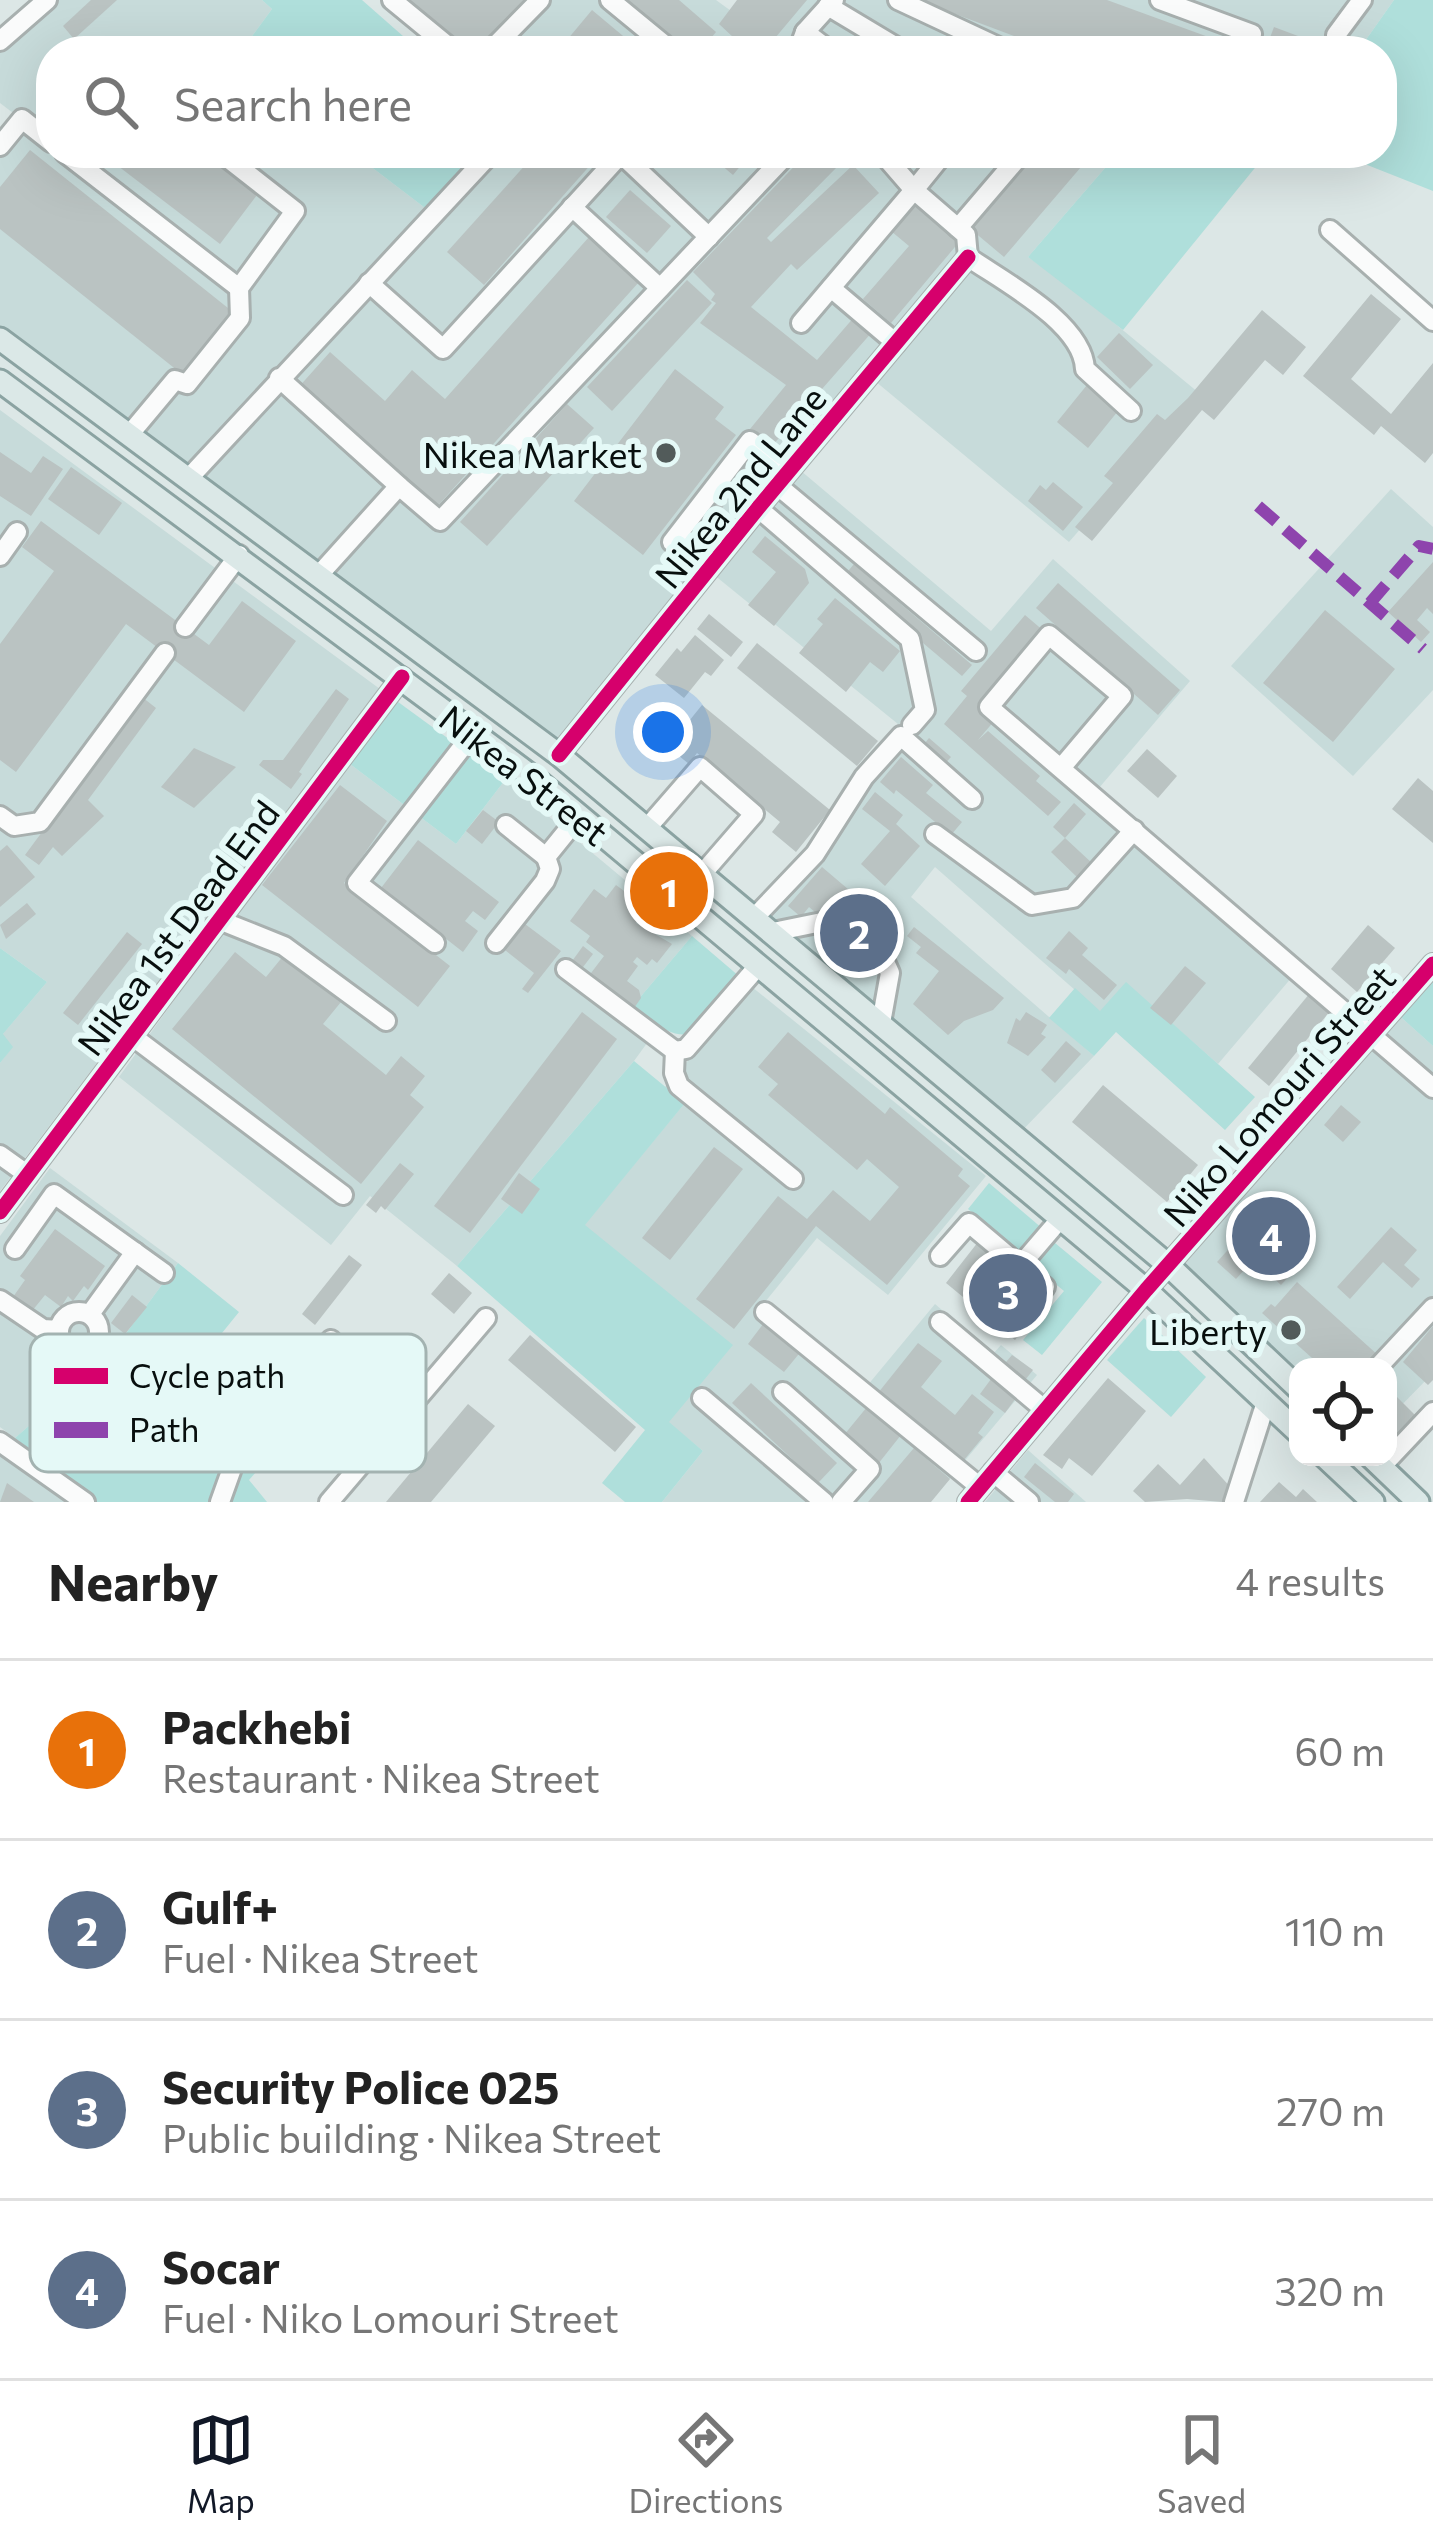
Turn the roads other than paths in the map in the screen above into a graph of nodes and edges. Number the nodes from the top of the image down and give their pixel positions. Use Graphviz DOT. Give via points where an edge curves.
graph roads {
  1 [pos="47,0"];
  2 [pos="392,0"];
  3 [pos="540,0"];
  4 [pos="610,0"];
  5 [pos="898,0"];
  6 [pos="1160,0"];
  7 [pos="1362,0"];
  8 [pos="831,3"];
  9 [pos="1252,34"];
  10 [pos="1336,35"];
  11 [pos="436,36"];
  12 [pos="511,36"];
  13 [pos="654,36"];
  14 [pos="806,36"];
  15 [pos="880,36"];
  16 [pos="975,36"];
  17 [pos="0,41"];
  18 [pos="36,130"];
  19 [pos="0,146"];
  20 [pos="84,168"];
  21 [pos="240,168"];
  22 [pos="476,168"];
  23 [pos="607,168"];
  24 [pos="635,168"];
  25 [pos="774,168"];
  26 [pos="895,168"];
  27 [pos="932,168"];
  28 [pos="1009,168"];
  29 [pos="914,190"];
  30 [pos="572,207"];
  31 [pos="958,228"];
  32 [pos="1330,230"];
  33 [pos="709,237"];
  34 [pos="968,257"];
  35 [pos="369,283"];
  36 [pos="660,288"];
  37 [pos="831,288"];
  38 [pos="239,289"];
  39 [pos="1433,321"];
  40 [pos="801,323"];
  41 [pos="0,339"];
  42 [pos="896,343"];
  43 [pos="279,378"];
  44 [pos="0,381"];
  45 [pos="1131,411"];
  46 [pos="129,435"];
  47 [pos="783,478"];
  48 [pos="188,479"];
  49 [pos="399,486"];
  50 [pos="758,508"];
  51 [pos="17,532"];
  52 [pos="239,555"];
  53 [pos="0,556"];
  54 [pos="708,569"];
  55 [pos="318,576"];
  56 [pos="184,627"];
  57 [pos="976,651"];
  58 [pos="165,653"];
  59 [pos="402,677"];
  60 [pos="912,725"];
  61 [pos="474,732"];
  62 [pos="559,755"];
  63 [pos="1061,768"];
  64 [pos="972,800"];
  65 [pos="580,815"];
  66 [pos="0,816"];
  67 [pos="506,825"];
  68 [pos="647,828"];
  69 [pos="1134,830"];
  70 [pos="935,834"];
  71 [pos="546,857"];
  72 [pos="702,874"];
  73 [pos="754,917"];
  74 [pos="219,920"];
  75 [pos="846,929"];
  76 [pos="773,932"];
  77 [pos="496,943"];
  78 [pos="436,944"];
  79 [pos="881,953"];
  80 [pos="759,964"];
  81 [pos="1433,964"];
  82 [pos="566,969"];
  83 [pos="386,1022"];
  84 [pos="881,1024"];
  85 [pos="1372,1033"];
  86 [pos="132,1036"];
  87 [pos="675,1051"];
  88 [pos="1433,1088"];
  89 [pos="0,1155"];
  90 [pos="28,1175"];
  91 [pos="793,1178"];
  92 [pos="343,1195"];
  93 [pos="0,1212"];
  94 [pos="1061,1218"];
  95 [pos="15,1249"];
  96 [pos="135,1252"];
  97 [pos="940,1256"];
  98 [pos="1168,1265"];
  99 [pos="1020,1266"];
  100 [pos="164,1273"];
  101 [pos="1045,1288"];
  102 [pos="1146,1289"];
  103 [pos="0,1300"];
  104 [pos="1433,1308"];
  105 [pos="765,1312"];
  106 [pos="90,1314"];
  107 [pos="486,1318"];
  108 [pos="940,1322"];
  109 [pos="58,1330"];
  110 [pos="60,1334"];
  111 [pos="99,1334"];
  112 [pos="1386,1358"];
  113 [pos="1289,1379"];
  114 [pos="426,1388"];
  115 [pos="783,1392"];
  116 [pos="702,1398"];
  117 [pos="1266,1402"];
  118 [pos="1045,1410"];
  119 [pos="1433,1412"];
  120 [pos="1289,1424"];
  121 [pos="0,1442"];
  122 [pos="1397,1444"];
  123 [pos="30,1463"];
  124 [pos="1335,1466"];
  125 [pos="1380,1466"];
  126 [pos="42,1472"];
  127 [pos="231,1472"];
  128 [pos="355,1472"];
  129 [pos="980,1487"];
  130 [pos="85,1502"];
  131 [pos="220,1502"];
  132 [pos="329,1502"];
  133 [pos="824,1502"];
  134 [pos="841,1502"];
  135 [pos="1029,1502"];
  136 [pos="1234,1502"];
  137 [pos="1373,1502"];
  138 [pos="1418,1502"];
  1 -- 17 [label="street"];
  2 -- 11 [label="street"];
  3 -- 12 [label="street"];
  4 -- 13 [label="street"];
  5 -- 16 [label="street"];
  6 -- 9 [label="street"];
  7 -- 10 [label="street"];
  8 -- 14 [label="street"];
  8 -- 15 [label="street"];
  18 -- 19 [label="street" via="22,119"];
  20 -- 38 [label="street"];
  21 -- 38 [label="street" via="295,212"];
  22 -- 35 [label="street"];
  23 -- 30 [label="street"];
  24 -- 33 [label="street"];
  25 -- 33 [label="street"];
  26 -- 29 [label="street"];
  27 -- 29 [label="street"];
  28 -- 31 [label="street"];
  29 -- 31 [label="street"];
  29 -- 37 [label="street"];
  30 -- 35 [label="street" via="443,349"];
  30 -- 36 [label="street"];
  31 -- 34 [label="street"];
  32 -- 39 [label="street"];
  33 -- 36 [label="street"];
  34 -- 42 [label="street, Nikea 2nd Lane"];
  34 -- 45 [label="street" via="1069,331 1085,369"];
  35 -- 43 [label="street"];
  36 -- 49 [label="street" via="440,521"];
  37 -- 40 [label="street"];
  37 -- 42 [label="street"];
  38 -- 46 [label="street" via="240,318 187,384 175,380"];
  41 -- 46 [label="main road, Nikea Street"];
  42 -- 47 [label="street, Nikea 2nd Lane"];
  43 -- 48 [label="street"];
  43 -- 49 [label="street"];
  44 -- 52 [label="main road, Nikea Street"];
  46 -- 48 [label="main road, Nikea Street"];
  47 -- 50 [label="street, Nikea 2nd Lane"];
  47 -- 54 [label="street" via="750,442 672,542"];
  47 -- 57 [label="street"];
  48 -- 55 [label="main road, Nikea Street"];
  49 -- 55 [label="street"];
  50 -- 54 [label="street, Nikea 2nd Lane"];
  50 -- 60 [label="street" via="910,639 926,710"];
  51 -- 53 [label="street"];
  52 -- 56 [label="street"];
  52 -- 59 [label="main road, Nikea Street"];
  54 -- 62 [label="street, Nikea 2nd Lane"];
  55 -- 62 [label="main road, Nikea Street"];
  58 -- 66 [label="street" via="40,822 14,826"];
  59 -- 61 [label="main road, Nikea Street"];
  59 -- 74 [label="street, Nikea 1st Dead End"];
  61 -- 65 [label="main road, Nikea Street"];
  61 -- 78 [label="street" via="357,883"];
  62 -- 68 [label="main road, Nikea Street"];
  63 -- 63 [label="street" via="1122,696 1049,634 988,707"];
  63 -- 69 [label="street"];
  64 -- 73 [label="street" via="901,736 815,854"];
  65 -- 71 [label="street"];
  65 -- 80 [label="main road, Nikea Street"];
  67 -- 71 [label="street"];
  68 -- 72 [label="main road, Nikea Street"];
  68 -- 72 [label="street" via="700,767 754,814"];
  69 -- 70 [label="street" via="1072,898 1033,905"];
  69 -- 85 [label="street"];
  71 -- 77 [label="street" via="545,881"];
  72 -- 73 [label="main road, Nikea Street"];
  73 -- 76 [label="main road, Nikea Street"];
  74 -- 83 [label="street" via="284,946"];
  74 -- 86 [label="street, Nikea 1st Dead End"];
  75 -- 76 [label="street" via="822,922"];
  76 -- 84 [label="main road, Nikea Street"];
  79 -- 84 [label="street" via="890,974"];
  80 -- 87 [label="street" via="686,1049"];
  80 -- 94 [label="main road, Nikea Street"];
  81 -- 85 [label="street, Niko Lomouri Street"];
  82 -- 87 [label="street"];
  84 -- 98 [label="main road, Nikea Street"];
  85 -- 88 [label="street"];
  85 -- 98 [label="street, Niko Lomouri Street"];
  86 -- 90 [label="street, Nikea 1st Dead End"];
  86 -- 92 [label="street"];
  87 -- 91 [label="street" via="679,1086"];
  89 -- 90 [label="street"];
  90 -- 93 [label="street, Nikea 1st Dead End"];
  94 -- 99 [label="street"];
  94 -- 102 [label="main road, Nikea Street"];
  95 -- 96 [label="street" via="54,1194"];
  96 -- 100 [label="street"];
  96 -- 106 [label="street"];
  97 -- 99 [label="street" via="969,1222"];
  98 -- 102 [label="street, Niko Lomouri Street"];
  98 -- 113 [label="main road, Nikea Street"];
  99 -- 101 [label="street"];
  102 -- 117 [label="main road, Nikea Street"];
  102 -- 118 [label="street, Niko Lomouri Street"];
  103 -- 109 [label="street" via="43,1329"];
  104 -- 112 [label="street"];
  105 -- 129 [label="street"];
  106 -- 109 [label="street" via="70,1314"];
  106 -- 111 [label="street"];
  107 -- 114 [label="street"];
  108 -- 118 [label="street"];
  109 -- 110 [label="street"];
  115 -- 134 [label="street" via="870,1469"];
  116 -- 133 [label="street"];
  117 -- 120 [label="main road, Nikea Street"];
  117 -- 136 [label="street"];
  118 -- 129 [label="street, Niko Lomouri Street"];
  119 -- 122 [label="street"];
  121 -- 123 [label="street"];
  124 -- 137 [label="main road"];
  125 -- 138 [label="main road"];
  126 -- 130 [label="street"];
  127 -- 131 [label="street"];
  128 -- 132 [label="street"];
  129 -- 135 [label="street"];
}
